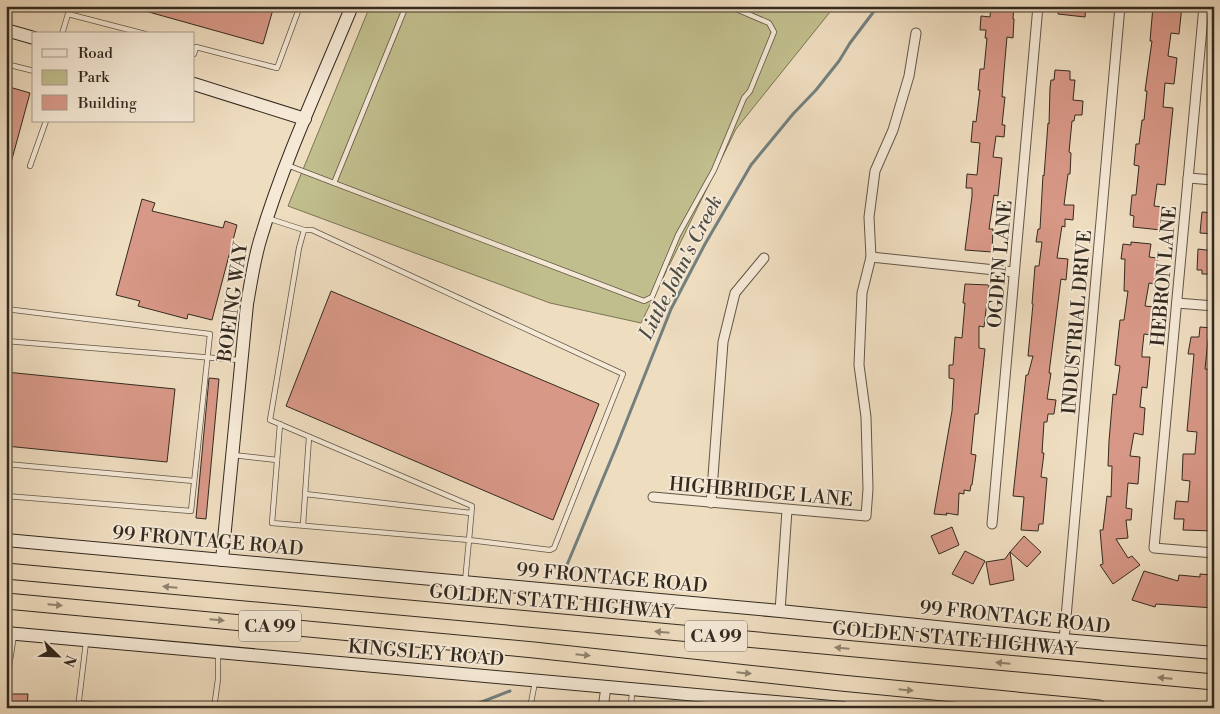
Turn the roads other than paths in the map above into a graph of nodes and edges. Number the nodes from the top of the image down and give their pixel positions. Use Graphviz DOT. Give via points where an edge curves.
graph roads {
  1 [pos="300,6"];
  2 [pos="352,6"];
  3 [pos="406,6"];
  4 [pos="729,6"];
  5 [pos="1038,6"];
  6 [pos="1120,6"];
  7 [pos="1204,6"];
  8 [pos="6,30"];
  9 [pos="63,32"];
  10 [pos="137,32"];
  11 [pos="916,33"];
  12 [pos="32,37"];
  13 [pos="195,47"];
  14 [pos="6,64"];
  15 [pos="32,71"];
  16 [pos="195,84"];
  17 [pos="305,119"];
  18 [pos="46,122"];
  19 [pos="287,165"];
  20 [pos="30,166"];
  21 [pos="1188,178"];
  22 [pos="1214,180"];
  23 [pos="334,183"];
  24 [pos="267,218"];
  25 [pos="304,230"];
  26 [pos="871,257"];
  27 [pos="764,258"];
  28 [pos="1014,272"];
  29 [pos="1177,303"];
  30 [pos="1214,306"];
  31 [pos="6,309"];
  32 [pos="6,341"];
  33 [pos="207,357"];
  34 [pos="242,360"];
  35 [pos="280,424"];
  36 [pos="309,437"];
  37 [pos="233,455"];
  38 [pos="277,460"];
  39 [pos="6,464"];
  40 [pos="194,482"];
  41 [pos="305,494"];
  42 [pos="6,496"];
  43 [pos="652,497"];
  44 [pos="712,503"];
  45 [pos="787,510"];
  46 [pos="471,513"];
  47 [pos="992,524"];
  48 [pos="303,525"];
  49 [pos="6,540"];
  50 [pos="469,540"];
  51 [pos="1214,553"];
  52 [pos="222,560"];
  53 [pos="6,571"];
  54 [pos="465,583"];
  55 [pos="6,601"];
  56 [pos="780,611"];
  57 [pos="10,633"];
  58 [pos="86,640"];
  59 [pos="1064,640"];
  60 [pos="218,652"];
  61 [pos="1214,653"];
  62 [pos="535,680"];
  63 [pos="1214,682"];
  64 [pos="6,686"];
  65 [pos="606,687"];
  66 [pos="633,689"];
  67 [pos="79,706"];
  68 [pos="805,706"];
  69 [pos="128,708"];
  70 [pos="214,708"];
  71 [pos="530,708"];
  72 [pos="603,708"];
  73 [pos="631,708"];
  74 [pos="843,708"];
  75 [pos="1099,708"];
  1 -- 13 [label="lane" via="277,68"];
  2 -- 17 [label="street, BOEING WAY"];
  3 -- 23 [label="lane"];
  4 -- 23 [label="lane" via="769,22 774,32 714,170 678,235 652,298 644,301"];
  5 -- 28 [label="street, OGDEN LANE"];
  6 -- 59 [label="street, INDUSTRIAL DRIVE"];
  7 -- 21 [label="street, HEBRON LANE"];
  8 -- 12 [label="street"];
  9 -- 10 [label="lane" via="68,14"];
  11 -- 26 [label="street" via="909,76 893,130 875,171 869,217"];
  14 -- 15 [label="lane"];
  16 -- 17 [label="street"];
  17 -- 19 [label="street, BOEING WAY"];
  18 -- 20 [label="lane"];
  19 -- 23 [label="lane"];
  19 -- 24 [label="street, BOEING WAY"];
  21 -- 22 [label="street"];
  21 -- 29 [label="street, HEBRON LANE"];
  24 -- 25 [label="lane"];
  24 -- 34 [label="street, BOEING WAY" via="247,304"];
  25 -- 35 [label="lane" via="270,420"];
  25 -- 50 [label="lane" via="312,230 623,374 554,548"];
  26 -- 28 [label="street"];
  26 -- 45 [label="street, HIGHBRIDGE LANE" via="862,293 858,365 866,417 866,516"];
  27 -- 44 [label="street" via="735,293 723,342"];
  28 -- 47 [label="street, OGDEN LANE"];
  29 -- 30 [label="street"];
  29 -- 51 [label="street, HEBRON LANE" via="1154,548"];
  31 -- 33 [label="lane" via="210,334"];
  32 -- 33 [label="lane"];
  33 -- 34 [label="lane"];
  33 -- 40 [label="lane"];
  34 -- 37 [label="street, BOEING WAY"];
  35 -- 36 [label="lane"];
  35 -- 38 [label="lane"];
  36 -- 41 [label="lane"];
  36 -- 46 [label="lane" via="472,506"];
  37 -- 38 [label="lane"];
  37 -- 52 [label="street, BOEING WAY"];
  38 -- 48 [label="lane" via="272,523"];
  39 -- 40 [label="lane"];
  40 -- 42 [label="lane" via="191,511"];
  41 -- 46 [label="lane"];
  41 -- 48 [label="lane"];
  43 -- 44 [label="street, HIGHBRIDGE LANE"];
  44 -- 45 [label="street, HIGHBRIDGE LANE"];
  45 -- 56 [label="street"];
  46 -- 50 [label="lane"];
  48 -- 50 [label="lane"];
  49 -- 52 [label="street, 99 FRONTAGE ROAD"];
  50 -- 54 [label="lane"];
  52 -- 54 [label="street, 99 FRONTAGE ROAD"];
  63 -- 53 [label="highway, GOLDEN STATE HIGHWAY / CA 99, one-way"];
  54 -- 56 [label="street, 99 FRONTAGE ROAD"];
  55 -- 75 [label="highway, CA 99, one-way" via="534,650"];
  56 -- 59 [label="street, 99 FRONTAGE ROAD"];
  57 -- 58 [label="street, KINGSLEY ROAD"];
  57 -- 64 [label="lane"];
  58 -- 60 [label="street, KINGSLEY ROAD"];
  58 -- 67 [label="lane"];
  59 -- 61 [label="street, 99 FRONTAGE ROAD"];
  60 -- 62 [label="street, KINGSLEY ROAD"];
  60 -- 70 [label="lane"];
  62 -- 65 [label="street, KINGSLEY ROAD"];
  62 -- 71 [label="lane"];
  65 -- 66 [label="street, KINGSLEY ROAD"];
  65 -- 72 [label="street"];
  66 -- 68 [label="street, KINGSLEY ROAD"];
  66 -- 73 [label="lane"];
  67 -- 69 [label="lane"];
  68 -- 74 [label="street, KINGSLEY ROAD"];
}
